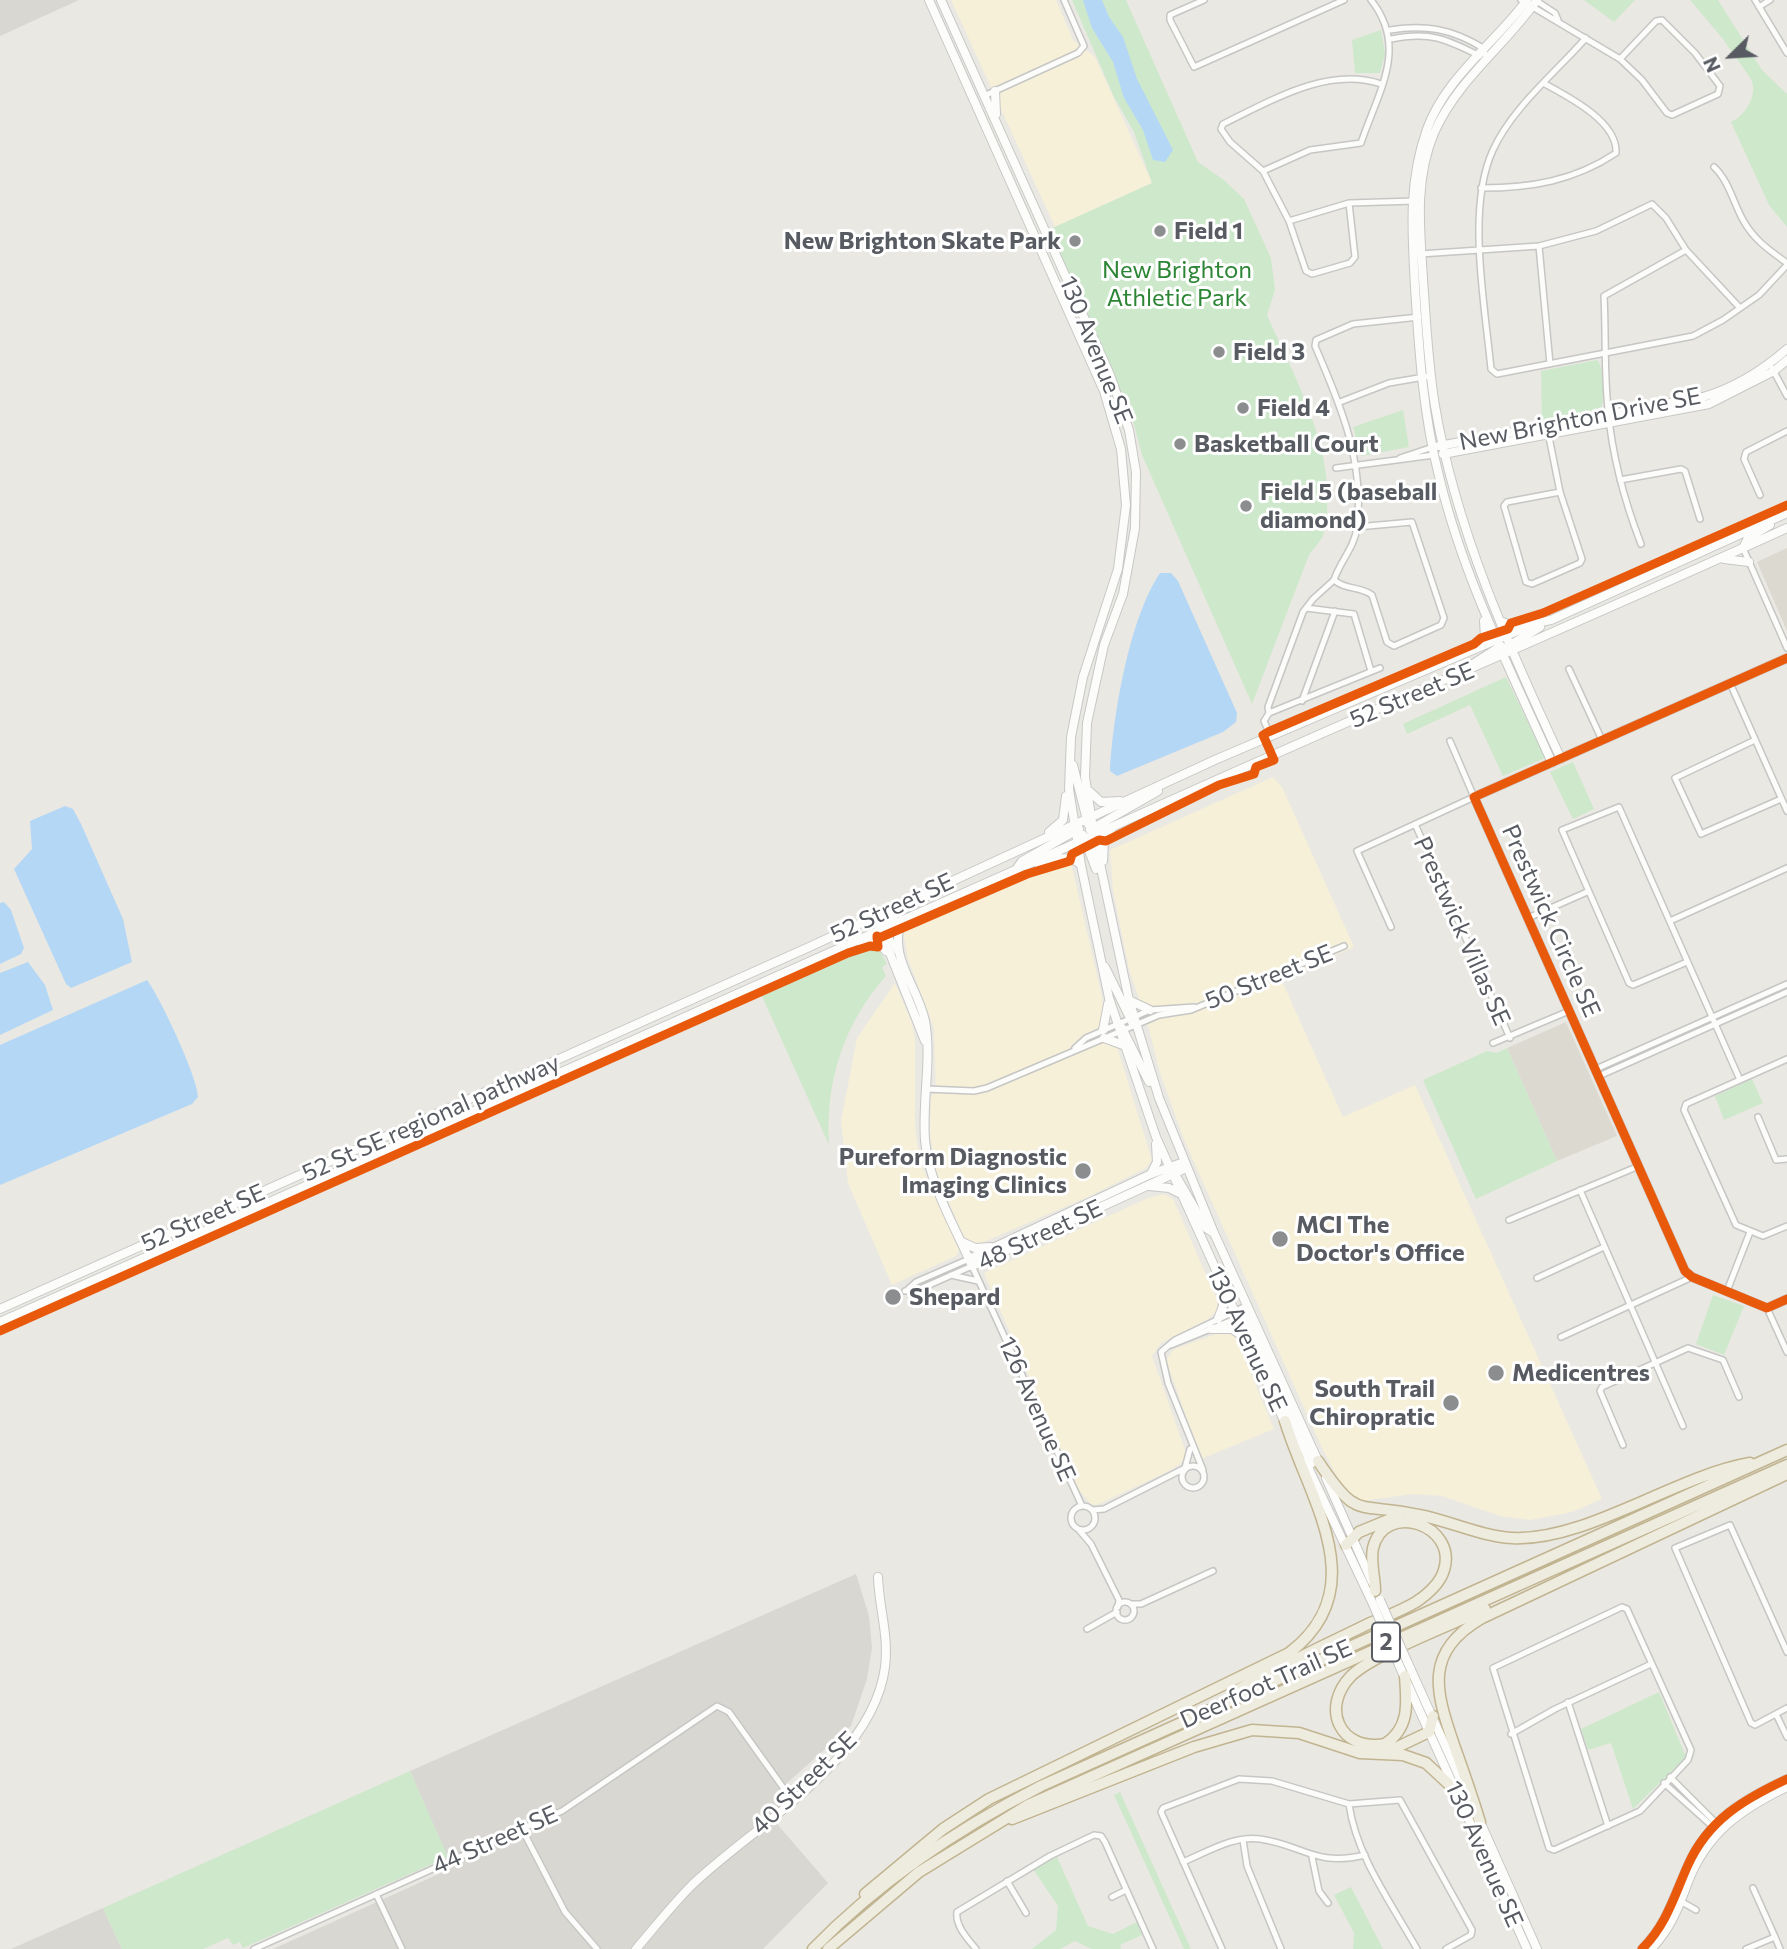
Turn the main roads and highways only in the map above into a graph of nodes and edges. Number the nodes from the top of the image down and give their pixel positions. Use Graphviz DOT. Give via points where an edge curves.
graph roads {
  1 [pos="929,0"];
  2 [pos="941,0"];
  3 [pos="1531,2"];
  4 [pos="937,18"];
  5 [pos="995,91"];
  6 [pos="985,96"];
  7 [pos="984,122"];
  8 [pos="998,127"];
  9 [pos="1081,340"];
  10 [pos="1787,349"];
  11 [pos="1787,360"];
  12 [pos="1771,368"];
  13 [pos="1426,377"];
  14 [pos="1124,412"];
  15 [pos="1118,434"];
  16 [pos="1444,449"];
  17 [pos="1434,451"];
  18 [pos="1787,514"];
  19 [pos="1787,528"];
  20 [pos="1737,534"];
  21 [pos="1743,548"];
  22 [pos="1718,559"];
  23 [pos="1749,562"];
  24 [pos="1483,611"];
  25 [pos="1551,620"];
  26 [pos="1500,621"];
  27 [pos="1536,623"];
  28 [pos="1509,644"];
  29 [pos="1530,644"];
  30 [pos="1480,647"];
  31 [pos="1499,649"];
  32 [pos="1787,658"];
  33 [pos="1484,665"];
  34 [pos="1508,668"];
  35 [pos="1519,668"];
  36 [pos="1457,676"];
  37 [pos="1075,717"];
  38 [pos="1556,760"];
  39 [pos="1175,779"];
  40 [pos="1086,785"];
  41 [pos="1127,800"];
  42 [pos="1112,827"];
  43 [pos="1085,829"];
  44 [pos="1030,845"];
  45 [pos="1025,865"];
  46 [pos="1081,865"];
  47 [pos="1016,870"];
  48 [pos="1104,885"];
  49 [pos="902,920"];
  50 [pos="881,922"];
  51 [pos="851,943"];
  52 [pos="894,955"];
  53 [pos="1100,959"];
  54 [pos="1109,998"];
  55 [pos="1129,1000"];
  56 [pos="1150,1010"];
  57 [pos="1133,1021"];
  58 [pos="1120,1029"];
  59 [pos="1124,1045"];
  60 [pos="1159,1098"];
  61 [pos="1156,1137"];
  62 [pos="1185,1165"];
  63 [pos="1172,1172"];
  64 [pos="1151,1174"];
  65 [pos="1146,1186"];
  66 [pos="1179,1193"];
  67 [pos="1214,1233"];
  68 [pos="961,1241"];
  69 [pos="997,1247"];
  70 [pos="971,1262"];
  71 [pos="1222,1286"];
  72 [pos="1787,1299"];
  73 [pos="0,1309"];
  74 [pos="1243,1312"];
  75 [pos="1218,1318"];
  76 [pos="0,1322"];
  77 [pos="1211,1329"];
  78 [pos="1248,1341"];
  79 [pos="1285,1421"];
  80 [pos="1787,1450"];
  81 [pos="1767,1460"];
  82 [pos="1318,1461"];
  83 [pos="1787,1465"];
  84 [pos="1787,1474"];
  85 [pos="1418,1514"];
  86 [pos="1343,1518"];
  87 [pos="1349,1541"];
  88 [pos="878,1577"];
  89 [pos="1534,1577"];
  90 [pos="1376,1598"];
  91 [pos="1403,1663"];
  92 [pos="1405,1676"];
  93 [pos="1433,1716"];
  94 [pos="1190,1719"];
  95 [pos="1429,1732"];
  96 [pos="1374,1755"];
  97 [pos="1787,1779"];
  98 [pos="1787,1787"];
  99 [pos="1454,1788"];
  100 [pos="1480,1822"];
  101 [pos="989,1826"];
  102 [pos="1715,1826"];
  103 [pos="831,1931"];
  104 [pos="636,1949"];
  105 [pos="813,1949"];
  106 [pos="828,1949"];
  107 [pos="1527,1949"];
  108 [pos="1537,1949"];
  109 [pos="1642,1949"];
  110 [pos="1651,1949"];
  1 -- 4 [label="main road, 130 Avenue SE"];
  2 -- 6 [label="main road, 130 Avenue SE"];
  3 -- 13 [label="main road, New Brighton Drive SE" via="1459,76 1428,127 1418,161 1415,201"];
  4 -- 6 [label="main road" via="974,88"];
  4 -- 7 [label="main road, 130 Avenue SE"];
  5 -- 8 [label="main road"];
  6 -- 7 [label="main road"];
  6 -- 8 [label="main road, 130 Avenue SE"];
  7 -- 9 [label="main road, 130 Avenue SE"];
  8 -- 14 [label="main road, 130 Avenue SE"];
  9 -- 14 [label="main road" via="1114,405"];
  9 -- 15 [label="main road, 130 Avenue SE"];
  10 -- 12 [label="main road, New Brighton Drive SE"];
  11 -- 12 [label="main road, New Brighton Drive SE"];
  12 -- 16 [label="main road, New Brighton Drive SE" via="1709,404"];
  13 -- 16 [label="main road, New Brighton Drive SE"];
  13 -- 17 [label="main road, New Brighton Drive SE"];
  14 -- 15 [label="main road"];
  14 -- 40 [label="main road, 130 Avenue SE" via="1136,472 1135,528 1123,594 1094,685 1085,749"];
  15 -- 37 [label="main road, 130 Avenue SE" via="1125,486 1124,537"];
  16 -- 17 [label="main road, New Brighton Drive SE"];
  16 -- 26 [label="main road, New Brighton Drive SE" via="1476,562"];
  17 -- 24 [label="main road, New Brighton Drive SE" via="1455,532"];
  18 -- 20 [label="main road, 52 Street SE"];
  18 -- 21 [label="main road" via="1748,538"];
  19 -- 21 [label="main road, 52 Street SE"];
  20 -- 21 [label="main road"];
  20 -- 25 [label="main road, 52 Street SE"];
  21 -- 22 [label="main road, 52 Street SE"];
  22 -- 23 [label="main road"];
  22 -- 29 [label="main road, 52 Street SE"];
  24 -- 30 [label="main road" via="1485,631"];
  24 -- 31 [label="main road, New Brighton Drive SE"];
  25 -- 27 [label="main road, 52 Street SE"];
  25 -- 28 [label="main road"];
  26 -- 27 [label="main road" via="1517,626"];
  26 -- 28 [label="main road, New Brighton Drive SE"];
  27 -- 28 [label="main road, 52 Street SE"];
  28 -- 29 [label="main road, 52 Street SE"];
  28 -- 31 [label="main road, 52 Street SE"];
  28 -- 31 [label="main road"];
  28 -- 35 [label="main road, New Brighton Drive SE"];
  29 -- 35 [label="main road" via="1522,653"];
  30 -- 31 [label="main road, 52 Street SE"];
  30 -- 39 [label="main road, 52 Street SE"];
  31 -- 33 [label="main road, 52 Street SE"];
  31 -- 34 [label="main road, New Brighton Drive SE"];
  31 -- 36 [label="main road"];
  32 -- 38 [label="main road"];
  33 -- 34 [label="main road"];
  33 -- 36 [label="main road, 52 Street SE"];
  34 -- 38 [label="main road, New Brighton Drive SE"];
  35 -- 38 [label="main road, New Brighton Drive SE"];
  36 -- 42 [label="main road, 52 Street SE" via="1240,767"];
  37 -- 43 [label="main road, 130 Avenue SE" via="1069,789"];
  37 -- 44 [label="main road" via="1068,738 1063,820"];
  38 -- 72 [label="main road, Prestwick Circle SE" via="1475,797 1675,1251 1692,1277 1767,1308"];
  39 -- 41 [label="main road, 52 Street SE"];
  39 -- 43 [label="main road"];
  40 -- 41 [label="main road" via="1098,801"];
  40 -- 43 [label="main road, 130 Avenue SE"];
  41 -- 43 [label="main road, 52 Street SE"];
  42 -- 43 [label="main road, 52 Street SE"];
  42 -- 48 [label="main road" via="1102,846"];
  43 -- 44 [label="main road, 52 Street SE"];
  43 -- 45 [label="main road, 52 Street SE"];
  43 -- 46 [label="main road, 130 Avenue SE"];
  43 -- 47 [label="main road" via="1022,861"];
  43 -- 48 [label="main road, 130 Avenue SE"];
  44 -- 50 [label="main road, 52 Street SE" via="948,881"];
  45 -- 46 [label="main road" via="1063,858"];
  45 -- 47 [label="main road, 52 Street SE"];
  46 -- 53 [label="main road, 130 Avenue SE"];
  47 -- 49 [label="main road, 52 Street SE"];
  48 -- 55 [label="main road, 130 Avenue SE"];
  49 -- 50 [label="main road, 52 Street SE"];
  49 -- 52 [label="main road"];
  50 -- 51 [label="main road, 52 Street SE"];
  50 -- 52 [label="main road, 126 Avenue SE"];
  50 -- 73 [label="main road, 52 Street SE"];
  51 -- 52 [label="main road" via="879,943"];
  51 -- 76 [label="main road, 52 Street SE"];
  52 -- 68 [label="main road, 126 Avenue SE" via="924,1017 925,1142 931,1170"];
  53 -- 54 [label="main road, 130 Avenue SE"];
  53 -- 57 [label="main road"];
  54 -- 58 [label="main road, 130 Avenue SE"];
  54 -- 59 [label="main road" via="1104,1034"];
  55 -- 56 [label="main road"];
  55 -- 57 [label="main road, 130 Avenue SE"];
  57 -- 60 [label="main road, 130 Avenue SE"];
  58 -- 59 [label="main road, 130 Avenue SE"];
  58 -- 60 [label="main road"];
  59 -- 61 [label="main road, 130 Avenue SE"];
  60 -- 62 [label="main road, 130 Avenue SE"];
  61 -- 63 [label="main road, 130 Avenue SE"];
  61 -- 64 [label="main road" via="1157,1162"];
  62 -- 63 [label="main road, 48 Street SE"];
  62 -- 67 [label="main road, 130 Avenue SE"];
  63 -- 64 [label="main road, 48 Street SE"];
  63 -- 65 [label="main road, 48 Street SE"];
  63 -- 66 [label="main road, 130 Avenue SE"];
  63 -- 67 [label="main road" via="1206,1228"];
  64 -- 69 [label="main road, 48 Street SE"];
  65 -- 66 [label="main road"];
  65 -- 70 [label="main road, 48 Street SE" via="1071,1223"];
  66 -- 71 [label="main road, 130 Avenue SE"];
  67 -- 74 [label="main road, 130 Avenue SE"];
  68 -- 69 [label="main road" via="974,1247"];
  68 -- 70 [label="main road, 126 Avenue SE"];
  69 -- 70 [label="main road, 48 Street SE"];
  71 -- 74 [label="main road, 130 Avenue SE"];
  71 -- 75 [label="main road"];
  74 -- 78 [label="main road, 130 Avenue SE"];
  74 -- 82 [label="main road, 130 Avenue SE"];
  74 -- 86 [label="main road" via="1310,1462"];
  77 -- 78 [label="main road" via="1232,1329"];
  78 -- 79 [label="main road, 130 Avenue SE"];
  79 -- 87 [label="main road, 130 Avenue SE"];
  79 -- 103 [label="highway" via="1322,1518 1333,1563 1328,1605 1306,1641 989,1799 873,1884"];
  80 -- 81 [label="highway, Deerfoot Trail SE / 2"];
  81 -- 85 [label="highway" via="1720,1468 1570,1528 1538,1536 1494,1536"];
  81 -- 94 [label="highway, Deerfoot Trail SE / 2"];
  82 -- 85 [label="highway" via="1352,1505"];
  82 -- 86 [label="main road, 130 Avenue SE"];
  83 -- 89 [label="highway, Deerfoot Trail SE / 2"];
  84 -- 100 [label="highway" via="1482,1618 1454,1638 1439,1666 1439,1698"];
  85 -- 87 [label="highway" via="1384,1519"];
  86 -- 87 [label="main road, 130 Avenue SE"];
  87 -- 90 [label="main road, 130 Avenue SE"];
  87 -- 90 [label="main road, 130 Avenue SE"];
  88 -- 104 [label="main road, 40 Street SE" via="887,1642 885,1669 873,1708 847,1747 692,1885"];
  89 -- 92 [label="highway" via="1517,1594 1357,1671 1340,1690 1335,1710 1351,1739 1385,1744 1400,1729 1407,1705"];
  89 -- 101 [label="highway, Deerfoot Trail SE / 2" via="1066,1786"];
  90 -- 91 [label="main road, 130 Avenue SE, bridge"];
  90 -- 94 [label="highway" via="1373,1548 1382,1532 1408,1521 1434,1532 1446,1560 1443,1574 1430,1591 1266,1674"];
  91 -- 92 [label="main road, 130 Avenue SE"];
  91 -- 93 [label="main road, 130 Avenue SE"];
  92 -- 95 [label="main road, 130 Avenue SE"];
  93 -- 95 [label="highway"];
  93 -- 100 [label="main road, 130 Avenue SE"];
  94 -- 103 [label="highway, Deerfoot Trail SE / 2" via="983,1817 918,1859"];
  95 -- 96 [label="highway"];
  95 -- 99 [label="main road, 130 Avenue SE"];
  96 -- 99 [label="highway" via="1419,1760 1440,1772"];
  96 -- 101 [label="highway" via="1299,1733 1238,1732"];
  97 -- 102 [label="main road" via="1741,1802"];
  98 -- 102 [label="main road"];
  99 -- 107 [label="main road, 130 Avenue SE"];
  100 -- 108 [label="main road, 130 Avenue SE"];
  101 -- 106 [label="highway, Deerfoot Trail SE / 2" via="896,1889"];
  102 -- 109 [label="main road" via="1688,1865 1671,1910"];
  102 -- 110 [label="main road" via="1675,1917"];
  103 -- 105 [label="highway, Deerfoot Trail SE / 2"];
}
